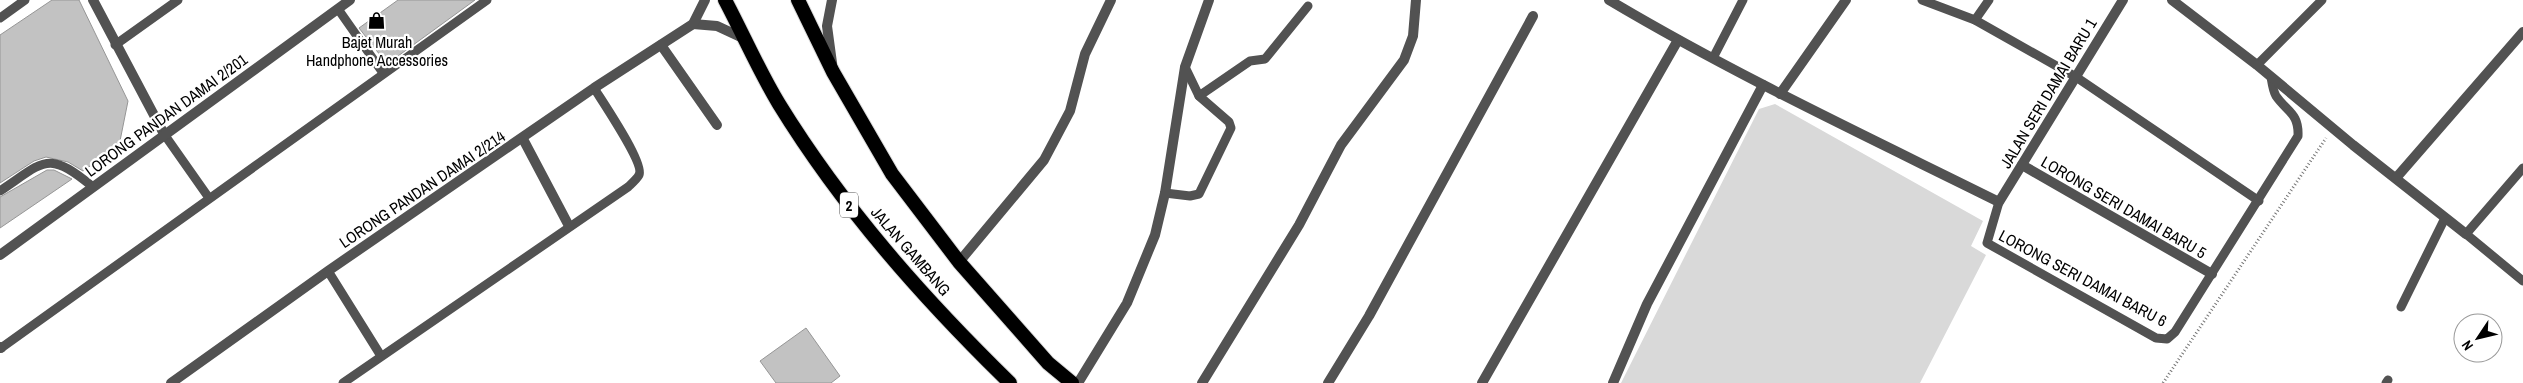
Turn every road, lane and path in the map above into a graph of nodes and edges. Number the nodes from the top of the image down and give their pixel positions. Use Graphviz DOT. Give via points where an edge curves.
graph roads {
  1 [pos="25,0"];
  2 [pos="93,0"];
  3 [pos="178,0"];
  4 [pos="350,0"];
  5 [pos="487,0"];
  6 [pos="705,0"];
  7 [pos="725,0"];
  8 [pos="798,0"];
  9 [pos="832,0"];
  10 [pos="1111,0"];
  11 [pos="1209,0"];
  12 [pos="1416,0"];
  13 [pos="1609,0"];
  14 [pos="1743,0"];
  15 [pos="1846,0"];
  16 [pos="1922,0"];
  17 [pos="1990,0"];
  18 [pos="2123,0"];
  19 [pos="2172,0"];
  20 [pos="2322,0"];
  21 [pos="1308,6"];
  22 [pos="338,9"];
  23 [pos="1533,16"];
  24 [pos="0,18"];
  25 [pos="1976,20"];
  26 [pos="692,24"];
  27 [pos="2523,32"];
  28 [pos="745,38"];
  29 [pos="1678,40"];
  30 [pos="661,44"];
  31 [pos="116,45"];
  32 [pos="1713,58"];
  33 [pos="2257,65"];
  34 [pos="1185,67"];
  35 [pos="833,72"];
  36 [pos="383,74"];
  37 [pos="2076,77"];
  38 [pos="2271,77"];
  39 [pos="1763,84"];
  40 [pos="594,88"];
  41 [pos="1780,94"];
  42 [pos="1199,96"];
  43 [pos="717,125"];
  44 [pos="2332,127"];
  45 [pos="164,134"];
  46 [pos="522,139"];
  47 [pos="2022,165"];
  48 [pos="2523,168"];
  49 [pos="2396,178"];
  50 [pos="93,187"];
  51 [pos="0,191"];
  52 [pos="1165,193"];
  53 [pos="208,198"];
  54 [pos="2259,201"];
  55 [pos="1999,202"];
  56 [pos="2445,218"];
  57 [pos="569,226"];
  58 [pos="2466,234"];
  59 [pos="0,255"];
  60 [pos="959,262"];
  61 [pos="328,271"];
  62 [pos="2212,274"];
  63 [pos="2523,281"];
  64 [pos="2401,308"];
  65 [pos="0,348"];
  66 [pos="381,356"];
  67 [pos="171,383"];
  68 [pos="343,383"];
  69 [pos="1010,383"];
  70 [pos="1072,383"];
  71 [pos="1078,383"];
  72 [pos="1202,383"];
  73 [pos="1328,383"];
  74 [pos="1482,383"];
  75 [pos="1613,383"];
  76 [pos="2163,383"];
  1 -- 24 [label="lane"];
  2 -- 31 [label="street"];
  3 -- 31 [label="lane"];
  4 -- 22 [label="street, LORONG PANDAN DAMAI 2/201"];
  5 -- 36 [label="lane"];
  6 -- 26 [label="street, LORONG PANDAN DAMAI 2/214"];
  7 -- 28 [label="highway, JALAN GAMBANG / 2"];
  8 -- 35 [label="highway, JALAN GAMBANG"];
  9 -- 35 [label="street" via="827,26"];
  10 -- 60 [label="street" via="1085,54 1070,111 1044,160"];
  11 -- 34 [label="street"];
  12 -- 72 [label="street" via="1413,36 1404,60 1341,145 1299,225"];
  13 -- 29 [label="street"];
  14 -- 32 [label="lane"];
  15 -- 41 [label="street"];
  16 -- 25 [label="lane"];
  17 -- 25 [label="lane"];
  18 -- 37 [label="street, JALAN SERI DAMAI BARU 1"];
  19 -- 33 [label="street"];
  20 -- 33 [label="lane"];
  21 -- 42 [label="lane" via="1265,59 1250,62"];
  22 -- 36 [label="lane"];
  22 -- 45 [label="street, LORONG PANDAN DAMAI 2/201"];
  23 -- 73 [label="street" via="1369,316"];
  25 -- 37 [label="lane"];
  26 -- 28 [label="street" via="717,26"];
  26 -- 30 [label="street, LORONG PANDAN DAMAI 2/214"];
  27 -- 49 [label="street"];
  28 -- 69 [label="highway, JALAN GAMBANG / 2" via="778,103 837,190 890,257"];
  29 -- 32 [label="street"];
  29 -- 74 [label="street"];
  30 -- 40 [label="street, LORONG PANDAN DAMAI 2/214"];
  30 -- 43 [label="street"];
  31 -- 45 [label="street"];
  32 -- 39 [label="street"];
  33 -- 38 [label="street"];
  34 -- 42 [label="lane"];
  34 -- 52 [label="street"];
  35 -- 60 [label="highway, JALAN GAMBANG" via="892,174"];
  36 -- 53 [label="lane"];
  37 -- 47 [label="street, JALAN SERI DAMAI BARU 1"];
  37 -- 54 [label="lane"];
  38 -- 44 [label="street"];
  38 -- 54 [label="lane, LORONG SERI DAMAI BARU 6" via="2275,94 2293,113 2299,125 2298,136"];
  39 -- 41 [label="street"];
  39 -- 75 [label="street" via="1647,304"];
  40 -- 46 [label="street, LORONG PANDAN DAMAI 2/214"];
  40 -- 57 [label="lane" via="634,154 640,169 639,176 628,187"];
  41 -- 55 [label="street"];
  42 -- 52 [label="lane" via="1231,128 1199,194"];
  44 -- 49 [label="street"];
  44 -- 76 [label="path"];
  45 -- 50 [label="street, LORONG PANDAN DAMAI 2/201"];
  45 -- 53 [label="lane"];
  46 -- 57 [label="street"];
  46 -- 61 [label="street, LORONG PANDAN DAMAI 2/214"];
  47 -- 55 [label="street, JALAN SERI DAMAI BARU 1"];
  47 -- 62 [label="street, LORONG SERI DAMAI BARU 5"];
  48 -- 58 [label="lane"];
  49 -- 56 [label="street"];
  50 -- 51 [label="lane" via="71,169 57,163 41,163"];
  50 -- 59 [label="street, LORONG PANDAN DAMAI 2/201"];
  52 -- 71 [label="street" via="1155,235 1127,304"];
  53 -- 65 [label="lane"];
  54 -- 62 [label="lane, LORONG SERI DAMAI BARU 6"];
  55 -- 62 [label="lane, LORONG SERI DAMAI BARU 6" via="1987,243 2156,338 2167,339 2175,332"];
  56 -- 58 [label="street"];
  56 -- 64 [label="lane"];
  57 -- 66 [label="lane"];
  58 -- 63 [label="lane"];
  60 -- 70 [label="highway, JALAN GAMBANG" via="1048,363"];
  61 -- 66 [label="lane"];
  61 -- 67 [label="street, LORONG PANDAN DAMAI 2/214"];
  66 -- 68 [label="lane"];
}
